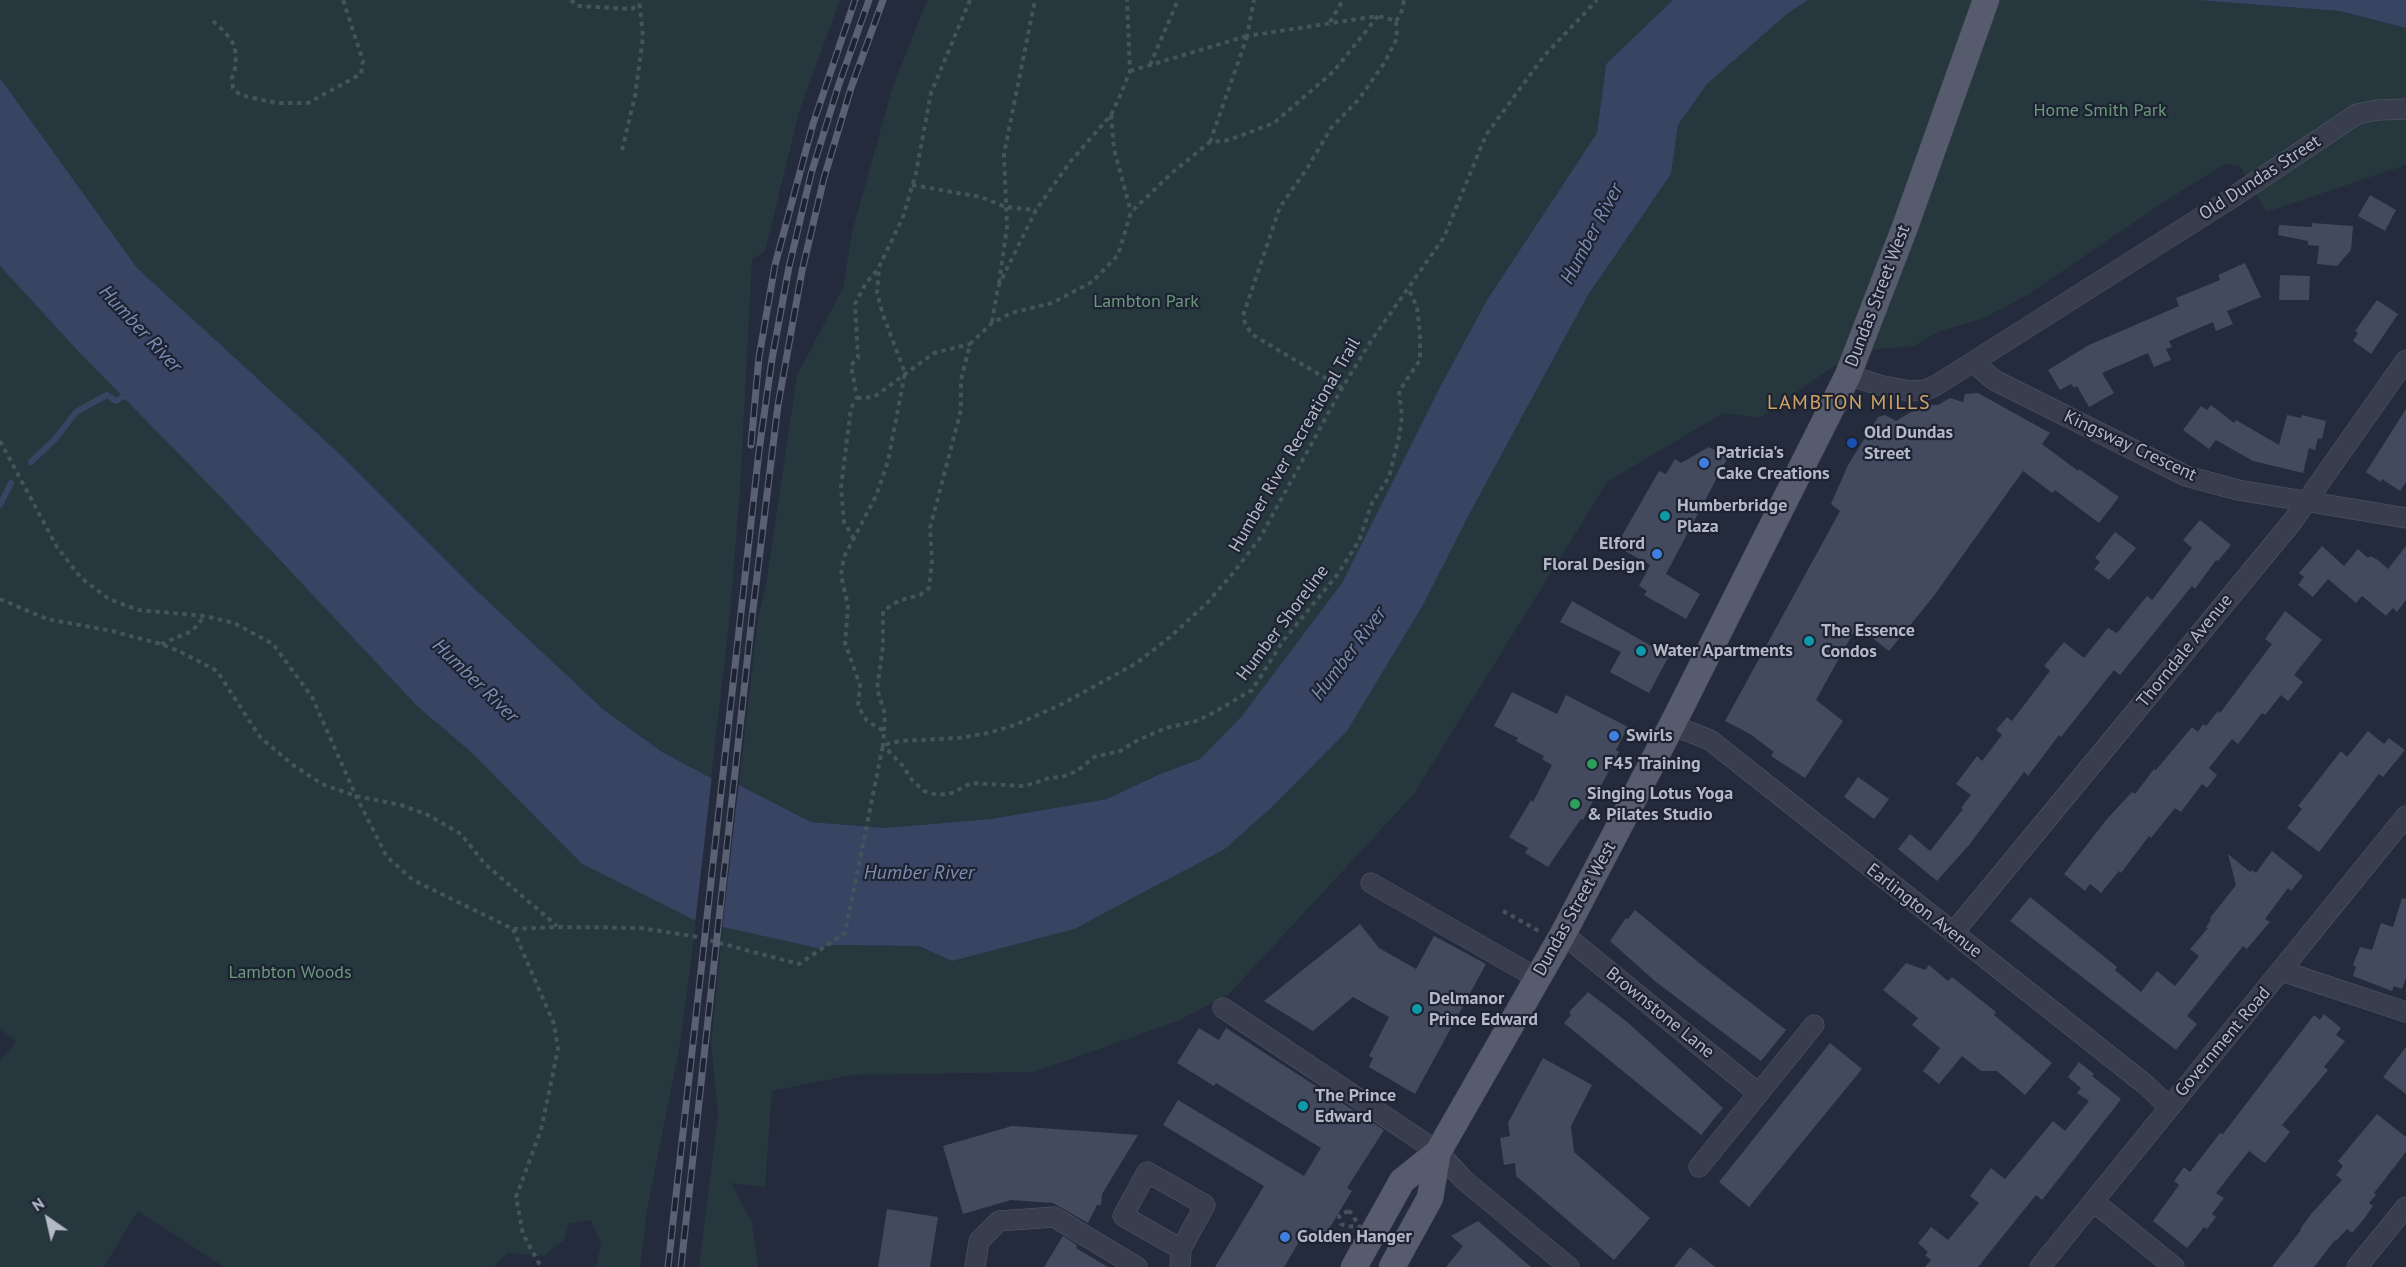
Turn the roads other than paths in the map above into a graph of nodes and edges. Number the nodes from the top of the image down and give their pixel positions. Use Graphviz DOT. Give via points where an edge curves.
graph roads {
  1 [pos="1986,0"];
  2 [pos="2406,109"];
  3 [pos="1972,362"];
  4 [pos="2404,368"];
  5 [pos="1848,375"];
  6 [pos="2307,503"];
  7 [pos="2406,518"];
  8 [pos="1672,725"];
  9 [pos="2406,816"];
  10 [pos="1371,883"];
  11 [pos="1953,933"];
  12 [pos="1560,938"];
  13 [pos="2282,971"];
  14 [pos="1537,978"];
  15 [pos="1223,1008"];
  16 [pos="2406,1012"];
  17 [pos="1814,1025"];
  18 [pos="1758,1093"];
  19 [pos="2169,1107"];
  20 [pos="1438,1152"];
  21 [pos="1699,1167"];
  22 [pos="2094,1202"];
  23 [pos="2406,1207"];
  24 [pos="975,1267"];
  25 [pos="1137,1267"];
  26 [pos="1354,1267"];
  27 [pos="1392,1267"];
  28 [pos="1569,1267"];
  29 [pos="2040,1267"];
  30 [pos="2174,1267"];
  31 [pos="2357,1267"];
  1 -- 5 [label="main road, Dundas Street West"];
  2 -- 3 [label="street, Old Dundas Street" via="2357,114"];
  3 -- 5 [label="street, Old Dundas Street" via="1925,390 1909,391"];
  3 -- 6 [label="street, Kingsway Crescent" via="1994,380 2186,476"];
  4 -- 6 [label="street, Thorndale Avenue"];
  5 -- 8 [label="main road, Dundas Street West"];
  6 -- 7 [label="street, Kingsway Crescent"];
  6 -- 11 [label="street, Thorndale Avenue"];
  8 -- 11 [label="street, Earlington Avenue" via="1710,740"];
  8 -- 12 [label="main road, Dundas Street West"];
  9 -- 13 [label="street, Government Road"];
  10 -- 14 [label="street"];
  11 -- 19 [label="street, Earlington Avenue"];
  12 -- 14 [label="main road, Dundas Street West"];
  12 -- 18 [label="street, Brownstone Lane"];
  13 -- 16 [label="street"];
  13 -- 19 [label="street, Government Road"];
  14 -- 20 [label="main road, Dundas Street West"];
  15 -- 20 [label="street"];
  17 -- 18 [label="street"];
  18 -- 21 [label="street"];
  19 -- 22 [label="street, Government Road"];
  20 -- 26 [label="main road, Dundas Street West" via="1402,1181"];
  20 -- 27 [label="main road, Dundas Street West" via="1430,1198"];
  20 -- 28 [label="street" via="1464,1179"];
  22 -- 29 [label="street, Government Road"];
  22 -- 30 [label="street"];
  23 -- 31 [label="street"];
  24 -- 25 [label="street" via="979,1241 999,1221 1054,1218"];
}
